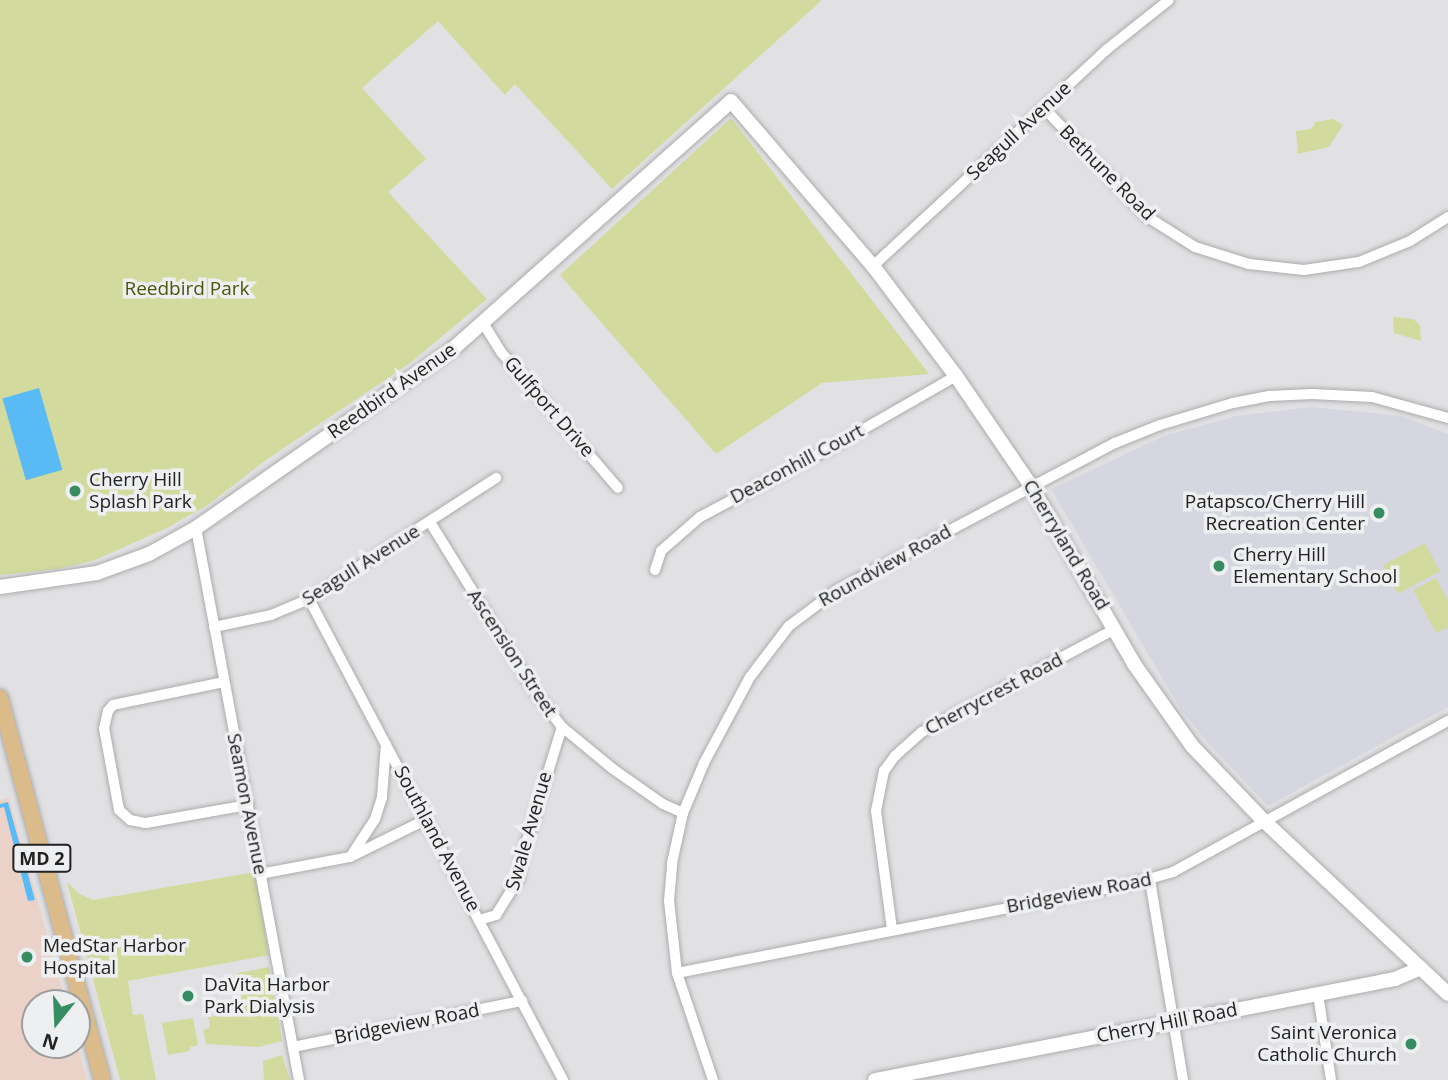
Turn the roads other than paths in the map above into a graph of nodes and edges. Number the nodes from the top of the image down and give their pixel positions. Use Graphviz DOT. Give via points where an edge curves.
graph roads {
  1 [pos="1169,0"];
  2 [pos="731,101"];
  3 [pos="1044,108"];
  4 [pos="1448,216"];
  5 [pos="873,266"];
  6 [pos="483,323"];
  7 [pos="956,376"];
  8 [pos="1448,418"];
  9 [pos="496,478"];
  10 [pos="1031,486"];
  11 [pos="618,488"];
  12 [pos="430,522"];
  13 [pos="196,528"];
  14 [pos="655,570"];
  15 [pos="0,587"];
  16 [pos="309,599"];
  17 [pos="214,627"];
  18 [pos="1115,629"];
  19 [pos="224,682"];
  20 [pos="0,698"];
  21 [pos="1448,721"];
  22 [pos="562,727"];
  23 [pos="386,741"];
  24 [pos="247,805"];
  25 [pos="683,813"];
  26 [pos="426,820"];
  27 [pos="1265,822"];
  28 [pos="350,857"];
  29 [pos="260,874"];
  30 [pos="1150,880"];
  31 [pos="479,920"];
  32 [pos="891,929"];
  33 [pos="1421,968"];
  34 [pos="677,973"];
  35 [pos="1318,994"];
  36 [pos="1448,994"];
  37 [pos="522,1001"];
  38 [pos="1172,1022"];
  39 [pos="293,1047"];
  40 [pos="904,1077"];
  41 [pos="102,1080"];
  42 [pos="299,1080"];
  43 [pos="564,1080"];
  44 [pos="713,1080"];
  45 [pos="876,1080"];
  46 [pos="1183,1080"];
  47 [pos="1331,1080"];
  1 -- 3 [label="street, Seagull Avenue" via="1137,23"];
  2 -- 5 [label="street, Cherryland Road"];
  2 -- 6 [label="street, Reedbird Avenue"];
  3 -- 4 [label="street, Bethune Road" via="1146,216 1195,247 1249,264 1304,270 1359,262 1410,241"];
  3 -- 5 [label="street, Seagull Avenue"];
  5 -- 7 [label="street, Cherryland Road"];
  6 -- 11 [label="street, Gulfport Drive" via="501,352"];
  6 -- 13 [label="street, Reedbird Avenue" via="420,374"];
  7 -- 10 [label="street, Cherryland Road"];
  7 -- 14 [label="street, Deaconhill Court" via="699,517 669,541"];
  8 -- 10 [label="street, Roundview Road" via="1372,397 1270,396 1160,425"];
  9 -- 12 [label="street, Seagull Avenue"];
  10 -- 18 [label="street, Cherryland Road"];
  10 -- 25 [label="street, Roundview Road" via="837,590 789,626 750,677"];
  12 -- 16 [label="street, Seagull Avenue"];
  12 -- 22 [label="street, Ascension Street" via="533,689"];
  13 -- 15 [label="street, Reedbird Avenue" via="149,554 97,573"];
  13 -- 17 [label="street, Seamon Avenue"];
  16 -- 17 [label="street, Seagull Avenue" via="271,615"];
  16 -- 23 [label="street, Southland Avenue"];
  17 -- 19 [label="street, Seamon Avenue"];
  18 -- 27 [label="street, Cherryland Road" via="1185,737"];
  18 -- 32 [label="street, Cherrycrest Road" via="922,732 907,742 884,771 877,830"];
  19 -- 24 [label="street, Seamon Avenue"];
  19 -- 24 [label="street" via="120,702 108,711 104,729 119,810 130,820 146,823"];
  20 -- 41 [label="main road, MD 2"];
  21 -- 27 [label="street, Bridgeview Road"];
  22 -- 25 [label="street, Ascension Street" via="613,769"];
  22 -- 31 [label="street, Swale Avenue" via="519,878 495,915"];
  23 -- 26 [label="street, Southland Avenue"];
  23 -- 28 [label="street" via="382,797 375,819"];
  24 -- 29 [label="street, Seamon Avenue"];
  25 -- 34 [label="street, Roundview Road" via="668,901"];
  26 -- 28 [label="street"];
  26 -- 31 [label="street, Southland Avenue"];
  27 -- 30 [label="street, Bridgeview Road" via="1193,863"];
  27 -- 33 [label="street, Cherryland Road"];
  28 -- 29 [label="street"];
  29 -- 39 [label="street, Seamon Avenue"];
  30 -- 32 [label="street, Bridgeview Road"];
  30 -- 38 [label="street"];
  31 -- 37 [label="street, Southland Avenue"];
  32 -- 34 [label="street, Bridgeview Road"];
  33 -- 35 [label="street, Cherry Hill Road" via="1395,979"];
  33 -- 36 [label="street"];
  34 -- 44 [label="street, Roundview Road"];
  35 -- 38 [label="street, Cherry Hill Road"];
  35 -- 47 [label="street"];
  37 -- 39 [label="street, Bridgeview Road"];
  37 -- 43 [label="street, Southland Avenue"];
  38 -- 40 [label="street, Cherry Hill Road"];
  38 -- 46 [label="street"];
  39 -- 42 [label="street, Seamon Avenue"];
  40 -- 45 [label="street, Cherry Hill Road"];
}
